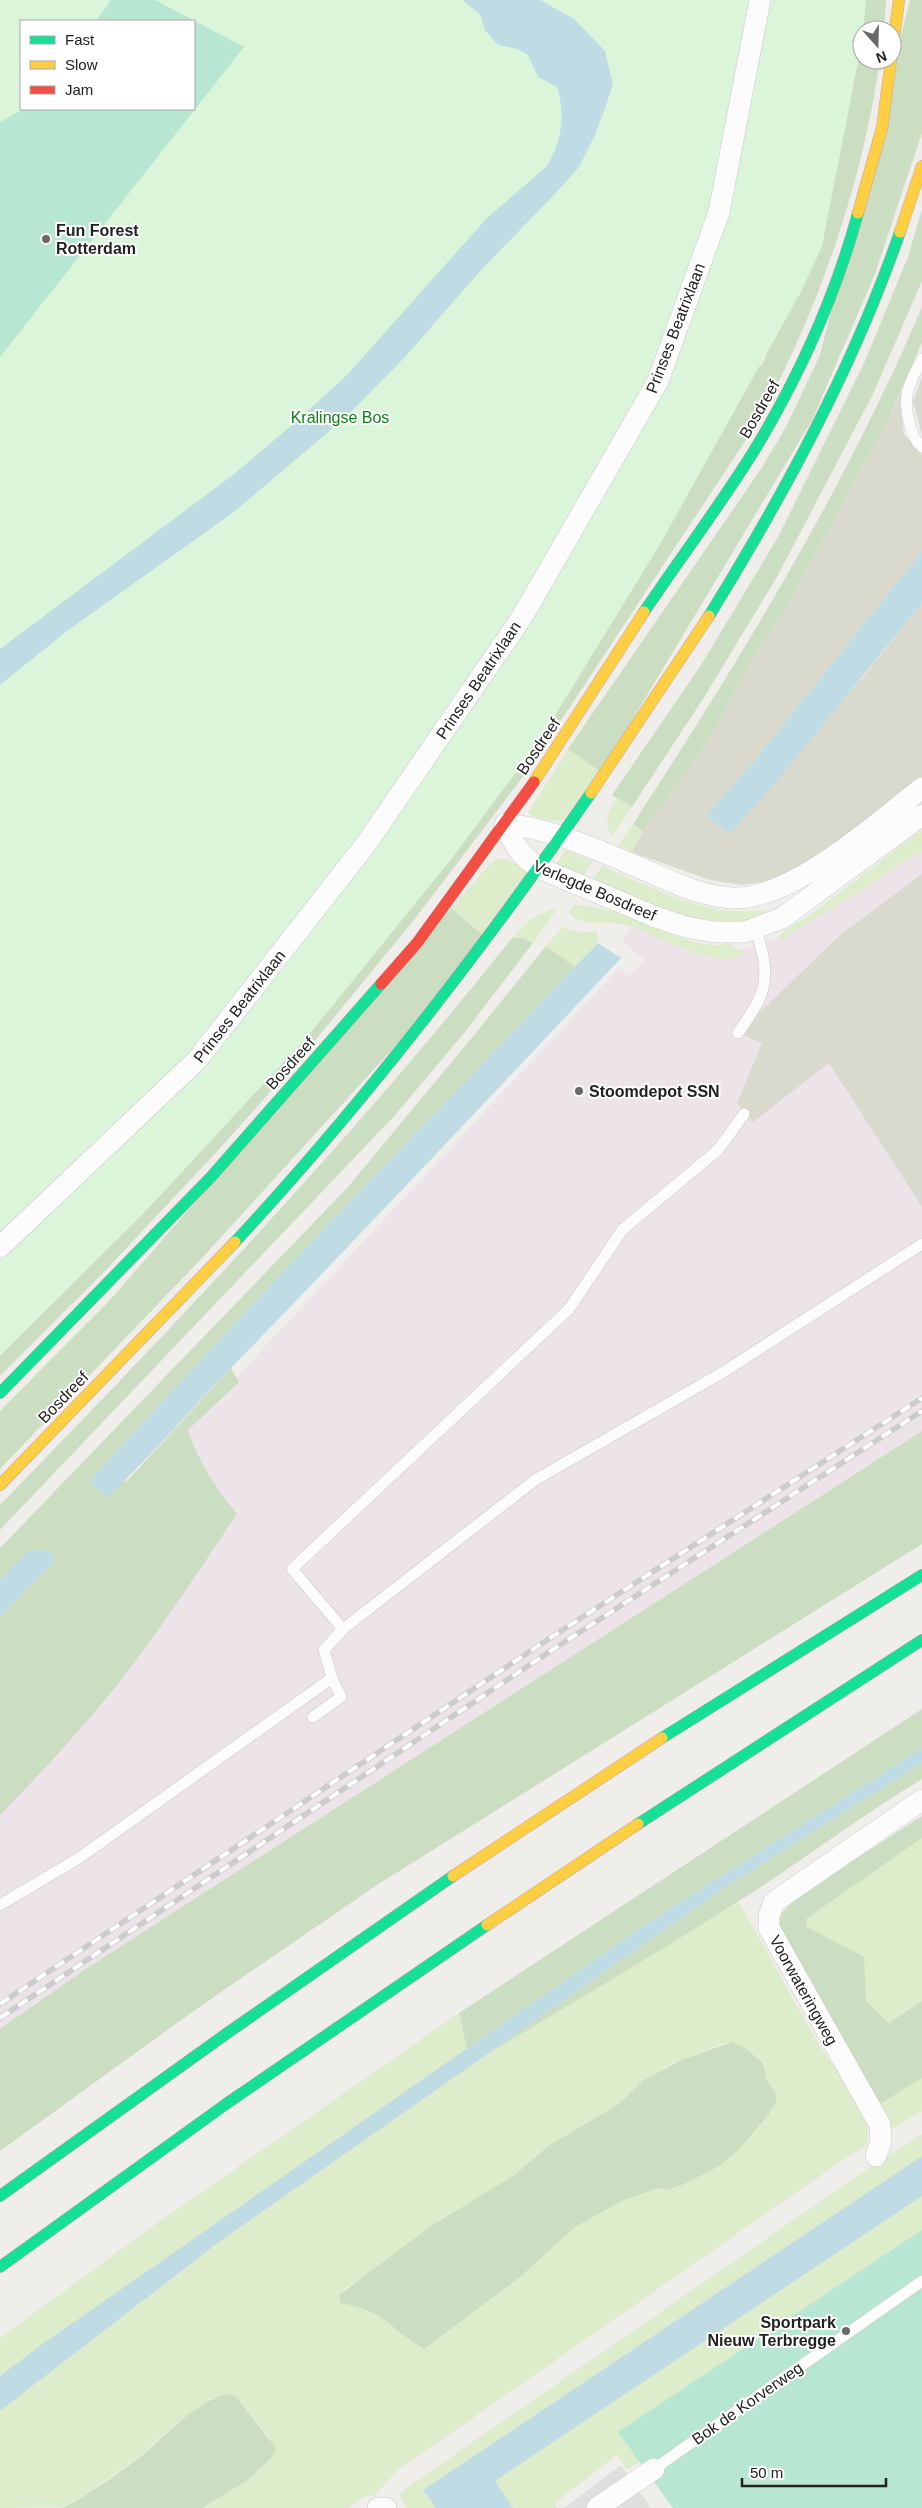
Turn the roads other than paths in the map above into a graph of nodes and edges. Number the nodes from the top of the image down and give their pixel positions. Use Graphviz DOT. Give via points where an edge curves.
graph roads {
  1 [pos="760,0"];
  2 [pos="900,0"];
  3 [pos="922,166"];
  4 [pos="922,359"];
  5 [pos="922,447"];
  6 [pos="922,788"];
  7 [pos="922,816"];
  8 [pos="505,824"];
  9 [pos="561,837"];
  10 [pos="539,868"];
  11 [pos="756,929"];
  12 [pos="738,1034"];
  13 [pos="744,1114"];
  14 [pos="922,1244"];
  15 [pos="0,1247"];
  16 [pos="0,1393"];
  17 [pos="0,1485"];
  18 [pos="922,1575"];
  19 [pos="342,1629"];
  20 [pos="922,1640"];
  21 [pos="332,1678"];
  22 [pos="313,1717"];
  23 [pos="922,1800"];
  24 [pos="0,1905"];
  25 [pos="876,2156"];
  26 [pos="0,2196"];
  27 [pos="0,2267"];
  28 [pos="922,2281"];
  29 [pos="654,2469"];
  30 [pos="597,2508"];
  1 -- 15 [label="street, Prinses Beatrixlaan" via="719,212 658,381 522,617 366,844 197,1060"];
  2 -- 8 [label="highway, Bosdreef" via="882,128 868,183 836,284 788,392 756,447"];
  3 -- 9 [label="highway, Bosdreef" via="867,318 792,475 710,617"];
  4 -- 5 [label="lane" via="907,394 909,420"];
  6 -- 9 [label="street" via="807,872 776,889 747,897 715,896 690,888"];
  7 -- 11 [label="street, Verlegde Bosdreef" via="802,905"];
  8 -- 9 [label="street" via="528,826"];
  8 -- 10 [label="street, Verlegde Bosdreef" via="519,852"];
  8 -- 16 [label="highway, Bosdreef" via="417,943 306,1070 146,1245"];
  9 -- 10 [label="highway, Bosdreef"];
  10 -- 11 [label="street, Verlegde Bosdreef" via="686,927 730,933"];
  10 -- 17 [label="highway, Bosdreef" via="438,1006 303,1167"];
  11 -- 12 [label="lane" via="764,955 766,981 756,1006"];
  13 -- 19 [label="lane" via="718,1150 624,1229 568,1309 292,1569"];
  14 -- 19 [label="lane" via="720,1374 536,1480"];
  18 -- 26 [label="highway" via="567,1800 209,2044"];
  19 -- 21 [label="lane" via="324,1650"];
  20 -- 27 [label="highway" via="551,1880 301,2051"];
  21 -- 22 [label="lane" via="341,1697"];
  21 -- 24 [label="lane" via="79,1858"];
  23 -- 25 [label="street, Voorwateringweg" via="774,1902 769,1916 769,1928 880,2124 882,2141"];
  28 -- 29 [label="lane, Bok de Korverweg"];
  29 -- 30 [label="street, Bok de Korverweg"];
}
